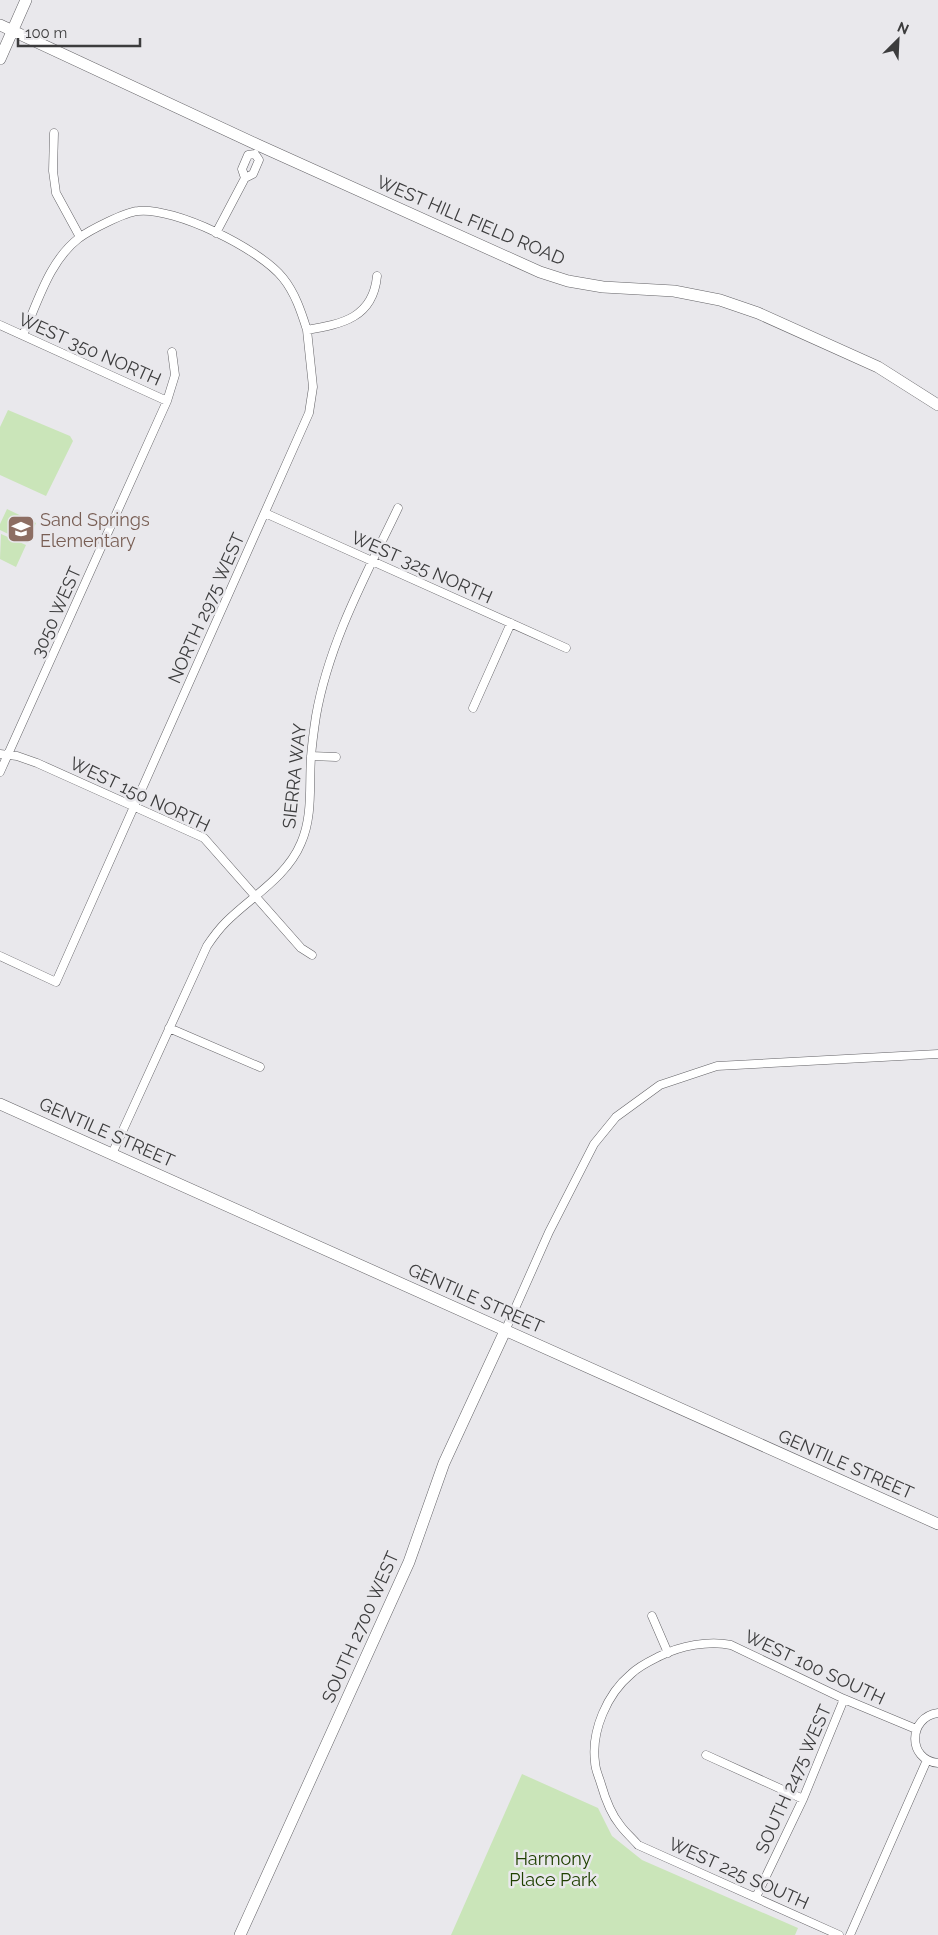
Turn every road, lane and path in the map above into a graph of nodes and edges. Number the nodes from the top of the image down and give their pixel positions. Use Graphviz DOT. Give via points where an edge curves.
graph roads {
  1 [pos="26,0"];
  2 [pos="0,24"];
  3 [pos="12,30"];
  4 [pos="0,59"];
  5 [pos="54,133"];
  6 [pos="256,150"];
  7 [pos="245,178"];
  8 [pos="216,233"];
  9 [pos="80,237"];
  10 [pos="377,276"];
  11 [pos="0,325"];
  12 [pos="307,330"];
  13 [pos="23,335"];
  14 [pos="172,352"];
  15 [pos="168,401"];
  16 [pos="938,404"];
  17 [pos="398,508"];
  18 [pos="265,513"];
  19 [pos="372,561"];
  20 [pos="510,623"];
  21 [pos="566,648"];
  22 [pos="473,708"];
  23 [pos="4,754"];
  24 [pos="311,756"];
  25 [pos="336,757"];
  26 [pos="0,772"];
  27 [pos="133,806"];
  28 [pos="255,896"];
  29 [pos="312,955"];
  30 [pos="0,956"];
  31 [pos="169,1028"];
  32 [pos="938,1054"];
  33 [pos="260,1067"];
  34 [pos="0,1104"];
  35 [pos="112,1154"];
  36 [pos="505,1331"];
  37 [pos="938,1524"];
  38 [pos="652,1616"];
  39 [pos="668,1653"];
  40 [pos="844,1699"];
  41 [pos="938,1713"];
  42 [pos="916,1729"];
  43 [pos="706,1755"];
  44 [pos="927,1760"];
  45 [pos="938,1763"];
  46 [pos="803,1799"];
  47 [pos="756,1897"];
  48 [pos="240,1935"];
  49 [pos="839,1935"];
  50 [pos="850,1935"];
  1 -- 3 [label="main road"];
  2 -- 3 [label="main road, WEST HILL FIELD ROAD"];
  3 -- 4 [label="main road"];
  3 -- 6 [label="main road, WEST HILL FIELD ROAD"];
  5 -- 9 [label="street" via="56,193"];
  6 -- 7 [label="street" via="248,155 242,169"];
  6 -- 7 [label="street" via="259,160 253,174"];
  6 -- 16 [label="main road, WEST HILL FIELD ROAD" via="540,272 603,287 674,291 720,300 758,313 878,367"];
  7 -- 8 [label="street"];
  8 -- 9 [label="street, NORTH 2975 WEST" via="174,215 138,211 124,214"];
  8 -- 12 [label="street, NORTH 2975 WEST" via="267,261 292,291"];
  9 -- 13 [label="street" via="53,267"];
  10 -- 12 [label="street" via="376,291 358,315 340,323"];
  11 -- 13 [label="street, WEST 350 NORTH"];
  12 -- 18 [label="street, NORTH 2975 WEST" via="313,387 309,413"];
  13 -- 15 [label="street, WEST 350 NORTH"];
  14 -- 15 [label="street, 3050 WEST" via="175,375"];
  15 -- 23 [label="street, 3050 WEST"];
  17 -- 19 [label="street, SIERRA WAY"];
  18 -- 19 [label="street, WEST 325 NORTH"];
  18 -- 27 [label="street, NORTH 2975 WEST"];
  19 -- 20 [label="street, WEST 325 NORTH"];
  19 -- 24 [label="street, SIERRA WAY" via="332,653 316,716"];
  20 -- 21 [label="street, WEST 325 NORTH"];
  20 -- 22 [label="street"];
  23 -- 26 [label="street, 3050 WEST"];
  23 -- 27 [label="street, WEST 150 NORTH" via="37,763"];
  24 -- 25 [label="street"];
  24 -- 28 [label="street, SIERRA WAY" via="309,814 301,843 294,858"];
  27 -- 28 [label="street, WEST 150 NORTH" via="204,838"];
  27 -- 30 [label="street, NORTH 2975 WEST" via="56,982"];
  28 -- 29 [label="street, WEST 150 NORTH" via="301,948"];
  28 -- 31 [label="street, SIERRA WAY" via="226,922 207,946"];
  31 -- 33 [label="street"];
  31 -- 35 [label="street, SIERRA WAY"];
  32 -- 36 [label="street" via="717,1066 660,1085 616,1117 594,1144 549,1232"];
  34 -- 35 [label="main road, GENTILE STREET"];
  35 -- 36 [label="main road, GENTILE STREET"];
  36 -- 37 [label="main road, GENTILE STREET"];
  36 -- 48 [label="main road, SOUTH 2700 WEST" via="444,1463 409,1562"];
  38 -- 39 [label="street"];
  39 -- 40 [label="street, WEST 100 SOUTH" via="699,1645 731,1645"];
  39 -- 47 [label="street, WEST 225 SOUTH" via="632,1672 620,1684 601,1717 595,1740 595,1764 603,1790 613,1815 638,1845"];
  40 -- 42 [label="street, WEST 100 SOUTH"];
  40 -- 46 [label="street, SOUTH 2475 WEST"];
  41 -- 42 [label="street" via="927,1716"];
  42 -- 44 [label="street" via="917,1750"];
  43 -- 46 [label="street"];
  44 -- 45 [label="street"];
  44 -- 50 [label="street"];
  46 -- 47 [label="street, SOUTH 2475 WEST"];
  47 -- 49 [label="street, WEST 225 SOUTH"];
}
